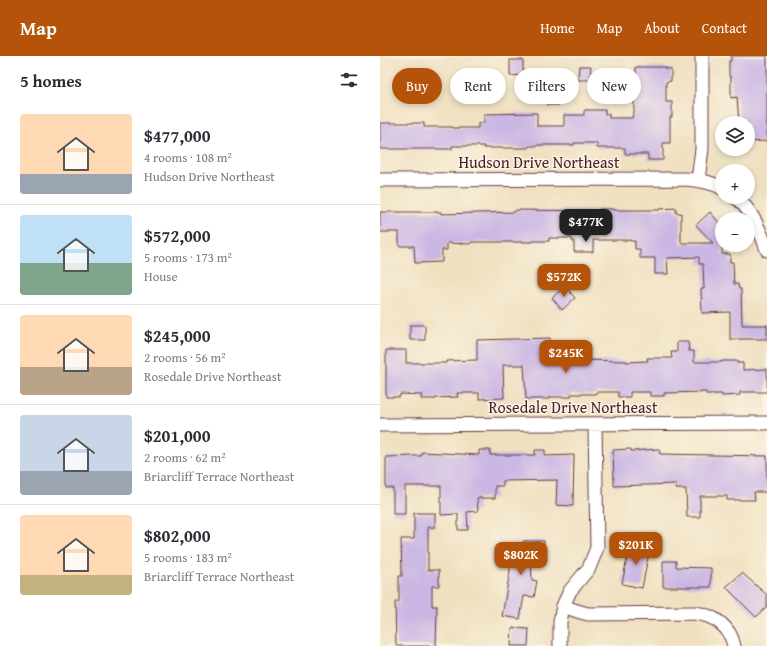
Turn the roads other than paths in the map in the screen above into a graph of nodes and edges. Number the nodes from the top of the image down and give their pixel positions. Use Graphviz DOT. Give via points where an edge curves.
graph roads {
  1 [pos="702,56"];
  2 [pos="380,180"];
  3 [pos="698,180"];
  4 [pos="715,185"];
  5 [pos="741,204"];
  6 [pos="767,250"];
  7 [pos="767,423"];
  8 [pos="595,424"];
  9 [pos="380,425"];
  10 [pos="563,606"];
  11 [pos="560,646"];
  12 [pos="734,646"];
  1 -- 3 [label="street" via="702,149"];
  2 -- 3 [label="street, Hudson Drive Northeast"];
  3 -- 4 [label="street, Hudson Drive Northeast"];
  5 -- 6 [label="street" via="760,230"];
  7 -- 8 [label="street, Rosedale Drive Northeast"];
  8 -- 9 [label="street, Rosedale Drive Northeast"];
  8 -- 10 [label="street" via="597,548 589,568 570,591"];
  10 -- 11 [label="street"];
  10 -- 12 [label="street" via="588,614 704,614 716,619 725,627 733,639"];
}
